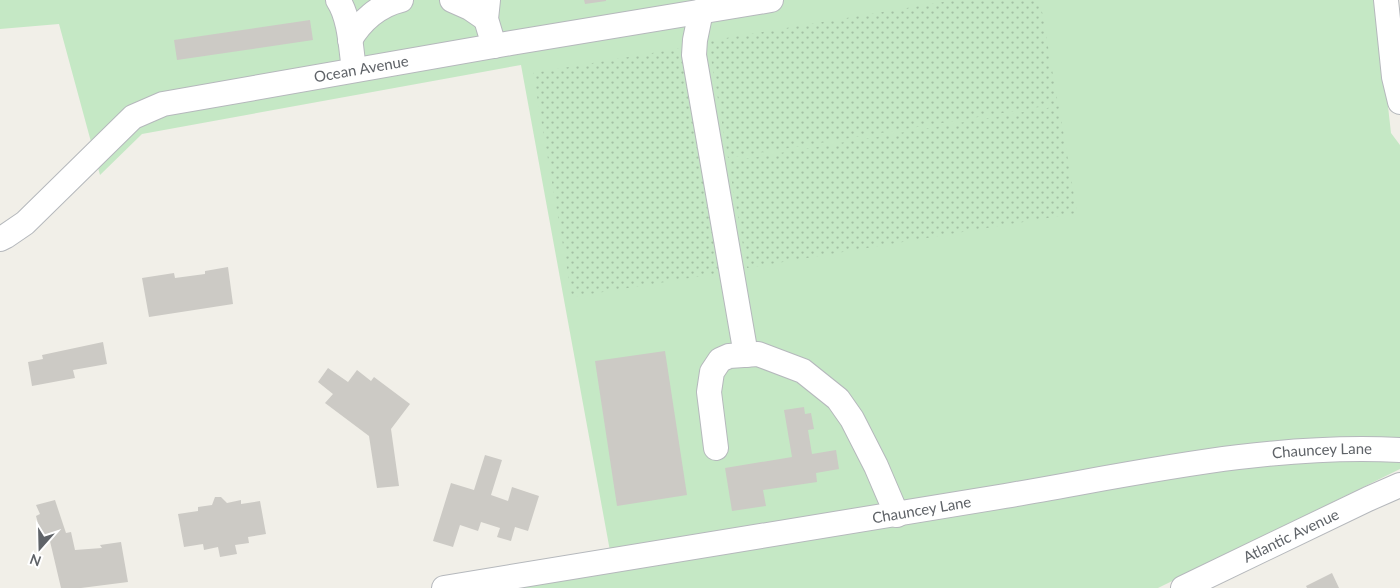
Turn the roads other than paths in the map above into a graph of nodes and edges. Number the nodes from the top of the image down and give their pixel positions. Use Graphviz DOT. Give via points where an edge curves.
graph roads {
  1 [pos="338,0"];
  2 [pos="400,0"];
  3 [pos="452,0"];
  4 [pos="771,0"];
  5 [pos="1386,0"];
  6 [pos="487,9"];
  7 [pos="702,12"];
  8 [pos="350,40"];
  9 [pos="494,46"];
  10 [pos="354,70"];
  11 [pos="1400,102"];
  12 [pos="0,239"];
  13 [pos="746,355"];
  14 [pos="716,448"];
  15 [pos="1400,450"];
  16 [pos="1400,485"];
  17 [pos="897,515"];
  18 [pos="444,588"];
  19 [pos="1183,588"];
  1 -- 8 [label="street"];
  2 -- 8 [label="street" via="372,13 358,26"];
  3 -- 6 [label="street" via="470,8"];
  4 -- 7 [label="street, Ocean Avenue"];
  5 -- 11 [label="street"];
  6 -- 9 [label="street"];
  7 -- 9 [label="street, Ocean Avenue"];
  7 -- 13 [label="street" via="694,55"];
  8 -- 10 [label="street"];
  9 -- 10 [label="street, Ocean Avenue"];
  10 -- 12 [label="street, Ocean Avenue" via="163,104 133,117 25,223"];
  13 -- 14 [label="street" via="720,360 712,372 709,392"];
  13 -- 17 [label="street" via="758,354 803,371 838,399 876,466"];
  15 -- 17 [label="street, Chauncey Lane" via="1315,449 1215,461"];
  16 -- 19 [label="street, Atlantic Avenue"];
  17 -- 18 [label="street, Chauncey Lane"];
}
